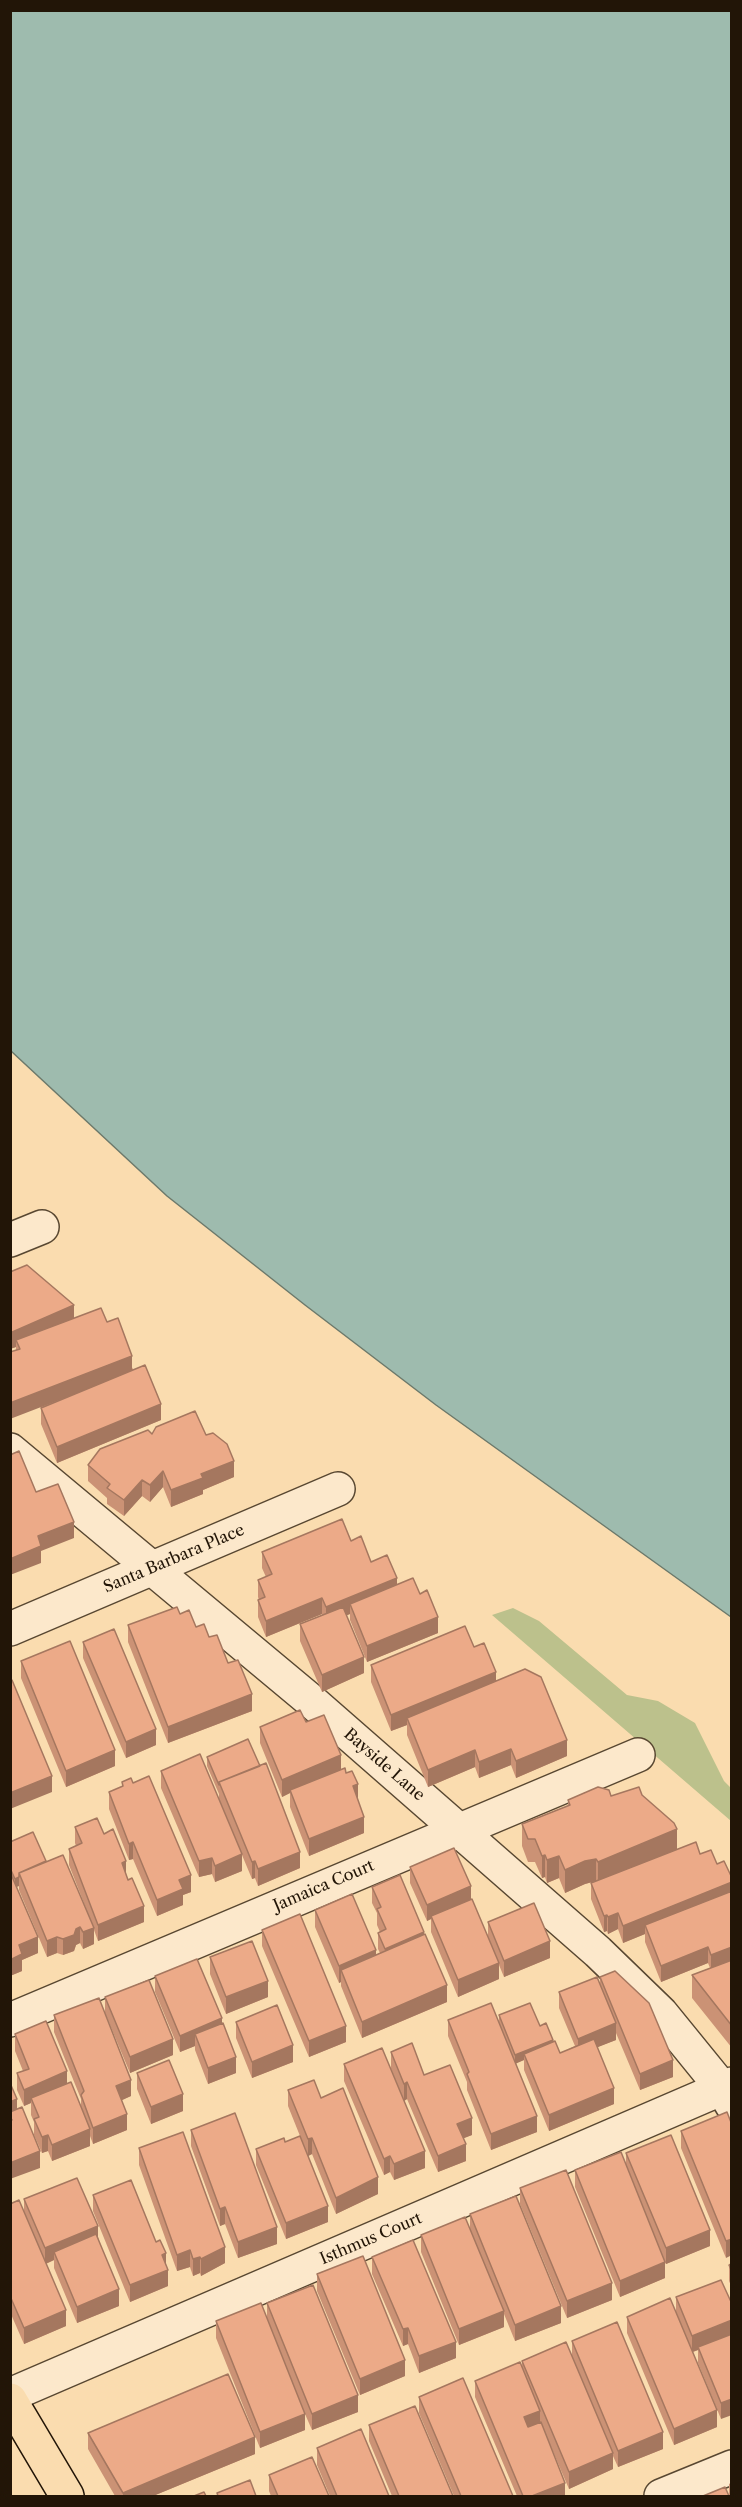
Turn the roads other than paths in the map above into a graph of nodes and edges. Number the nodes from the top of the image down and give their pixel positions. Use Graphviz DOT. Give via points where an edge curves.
graph roads {
  1 [pos="42,1227"];
  2 [pos="10,1240"];
  3 [pos="10,1450"];
  4 [pos="338,1489"];
  5 [pos="154,1568"];
  6 [pos="10,1629"];
  7 [pos="638,1755"];
  8 [pos="458,1829"];
  9 [pos="10,2020"];
  10 [pos="728,2092"];
  11 [pos="10,2395"];
  12 [pos="10,2400"];
  13 [pos="732,2467"];
  14 [pos="67,2496"];
  15 [pos="661,2496"];
  1 -- 2 [label="street"];
  3 -- 5 [label="street, Bayside Lane"];
  4 -- 5 [label="street, Santa Barbara Place"];
  5 -- 6 [label="street, Santa Barbara Place"];
  5 -- 8 [label="street, Bayside Lane"];
  7 -- 8 [label="street, Jamaica Court"];
  8 -- 9 [label="street, Jamaica Court"];
  8 -- 10 [label="street, Bayside Lane" via="661,2013"];
  10 -- 11 [label="street, Isthmus Court"];
  12 -- 14 [label="main road"];
  13 -- 15 [label="street"];
}
